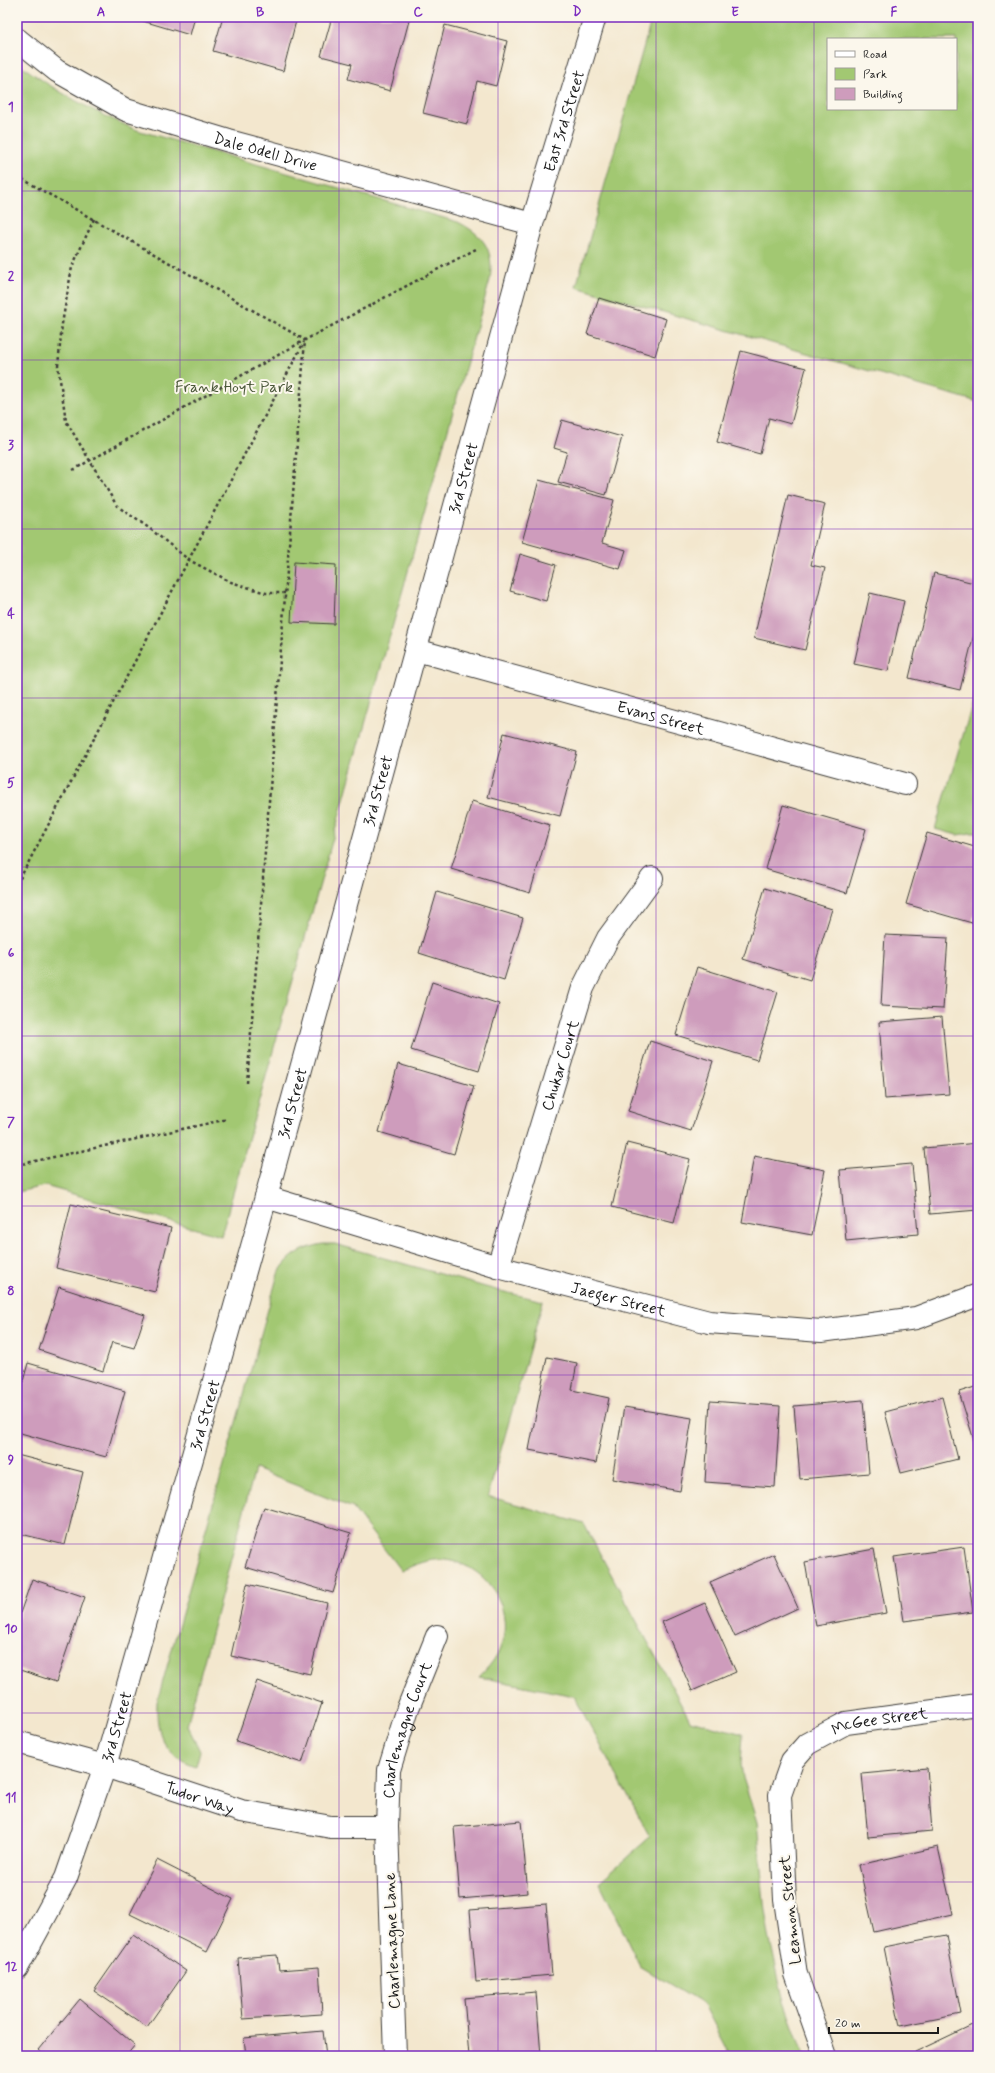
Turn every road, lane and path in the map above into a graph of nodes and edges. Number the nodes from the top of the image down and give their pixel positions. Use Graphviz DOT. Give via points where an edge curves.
graph roads {
  1 [pos="594,17"];
  2 [pos="17,39"];
  3 [pos="17,176"];
  4 [pos="94,220"];
  5 [pos="532,224"];
  6 [pos="476,250"];
  7 [pos="305,340"];
  8 [pos="89,461"];
  9 [pos="72,470"];
  10 [pos="189,560"];
  11 [pos="285,594"];
  12 [pos="416,650"];
  13 [pos="905,784"];
  14 [pos="652,878"];
  15 [pos="17,884"];
  16 [pos="247,1083"];
  17 [pos="228,1119"];
  18 [pos="17,1165"];
  19 [pos="266,1197"];
  20 [pos="498,1267"];
  21 [pos="978,1295"];
  22 [pos="437,1636"];
  23 [pos="978,1704"];
  24 [pos="17,1742"];
  25 [pos="792,1761"];
  26 [pos="105,1766"];
  27 [pos="387,1827"];
  28 [pos="17,1968"];
  29 [pos="395,2056"];
  30 [pos="825,2056"];
  1 -- 5 [label="street, East 3rd Street"];
  2 -- 5 [label="street, Dale Odell Drive" via="57,71 126,110 229,141"];
  3 -- 4 [label="path"];
  4 -- 7 [label="path"];
  4 -- 8 [label="path" via="72,267 58,366 66,421"];
  5 -- 12 [label="street, 3rd Street"];
  6 -- 7 [label="path"];
  7 -- 8 [label="path"];
  7 -- 10 [label="path"];
  7 -- 11 [label="path"];
  8 -- 9 [label="path"];
  8 -- 10 [label="path" via="117,506"];
  10 -- 11 [label="path" via="231,582 266,593"];
  10 -- 15 [label="path"];
  11 -- 16 [label="path"];
  12 -- 13 [label="street, Evans Street"];
  12 -- 19 [label="street, 3rd Street"];
  14 -- 20 [label="street, Chukar Court" via="608,938 583,988"];
  17 -- 18 [label="path"];
  19 -- 20 [label="street, Jaeger Street"];
  19 -- 26 [label="street, 3rd Street"];
  20 -- 21 [label="street, Jaeger Street" via="709,1322 821,1331 916,1318"];
  22 -- 27 [label="street, Charlemagne Court" via="408,1708 389,1770"];
  23 -- 25 [label="street, McGee Street" via="846,1723 807,1744"];
  24 -- 26 [label="street, Tudor Way"];
  25 -- 30 [label="street, Leamon Street" via="780,1795 785,1900 796,1974"];
  26 -- 27 [label="street, Tudor Way" via="241,1811 331,1827"];
  26 -- 28 [label="street, 3rd Street" via="66,1878"];
  27 -- 29 [label="street, Charlemagne Lane"];
}
